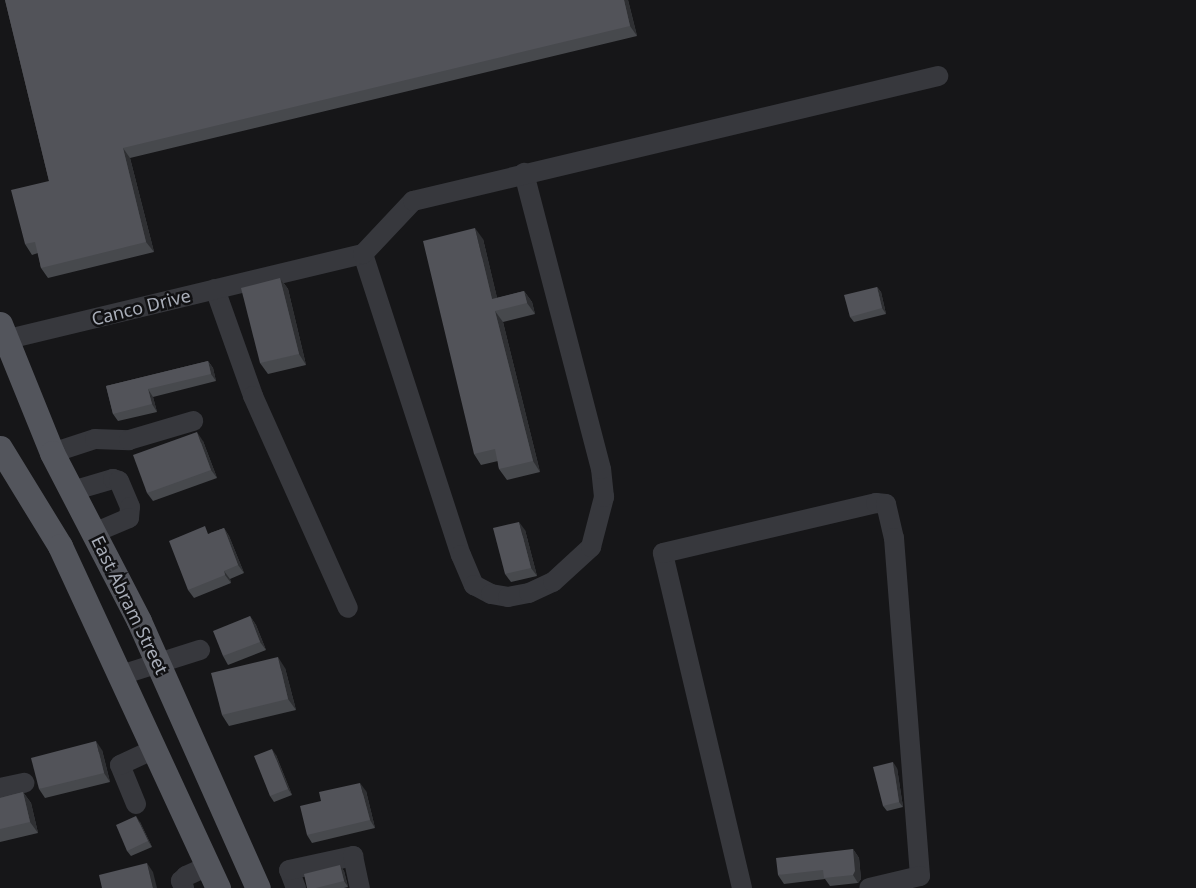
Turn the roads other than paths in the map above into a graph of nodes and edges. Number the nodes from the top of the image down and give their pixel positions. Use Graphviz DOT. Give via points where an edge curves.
graph roads {
  1 [pos="938,76"];
  2 [pos="524,173"];
  3 [pos="363,254"];
  4 [pos="215,289"];
  5 [pos="2,335"];
  6 [pos="192,421"];
  7 [pos="0,448"];
  8 [pos="52,453"];
  9 [pos="72,491"];
  10 [pos="94,533"];
  11 [pos="348,608"];
  12 [pos="200,650"];
  13 [pos="160,665"];
  14 [pos="121,676"];
  15 [pos="155,749"];
  16 [pos="24,783"];
  17 [pos="0,788"];
  18 [pos="136,804"];
  19 [pos="213,877"];
  20 [pos="920,882"];
  21 [pos="184,888"];
  22 [pos="258,888"];
  23 [pos="296,888"];
  24 [pos="360,888"];
  25 [pos="742,888"];
  26 [pos="869,888"];
  1 -- 2 [label="street"];
  2 -- 3 [label="street" via="413,201"];
  2 -- 3 [label="street" via="601,469 604,497 591,546 553,582 508,598 474,585 461,555"];
  3 -- 4 [label="street, Canco Drive"];
  4 -- 5 [label="street, Canco Drive"];
  4 -- 11 [label="street" via="254,396"];
  5 -- 8 [label="main road, East Abram Street"];
  6 -- 8 [label="street" via="129,440 95,439"];
  7 -- 14 [label="main road" via="60,546"];
  8 -- 9 [label="main road, East Abram Street"];
  9 -- 10 [label="main road, East Abram Street"];
  9 -- 10 [label="street" via="113,479 119,481 130,508 130,518"];
  10 -- 13 [label="main road, East Abram Street"];
  12 -- 13 [label="street"];
  13 -- 14 [label="street"];
  13 -- 22 [label="main road, East Abram Street"];
  14 -- 15 [label="main road"];
  15 -- 18 [label="street" via="117,757"];
  15 -- 19 [label="main road"];
  16 -- 17 [label="street"];
  19 -- 21 [label="street" via="186,876 181,881"];
  20 -- 25 [label="street" via="894,538 886,504 876,503 662,552"];
  20 -- 26 [label="street"];
  23 -- 24 [label="street" via="289,870 353,856"];
}
